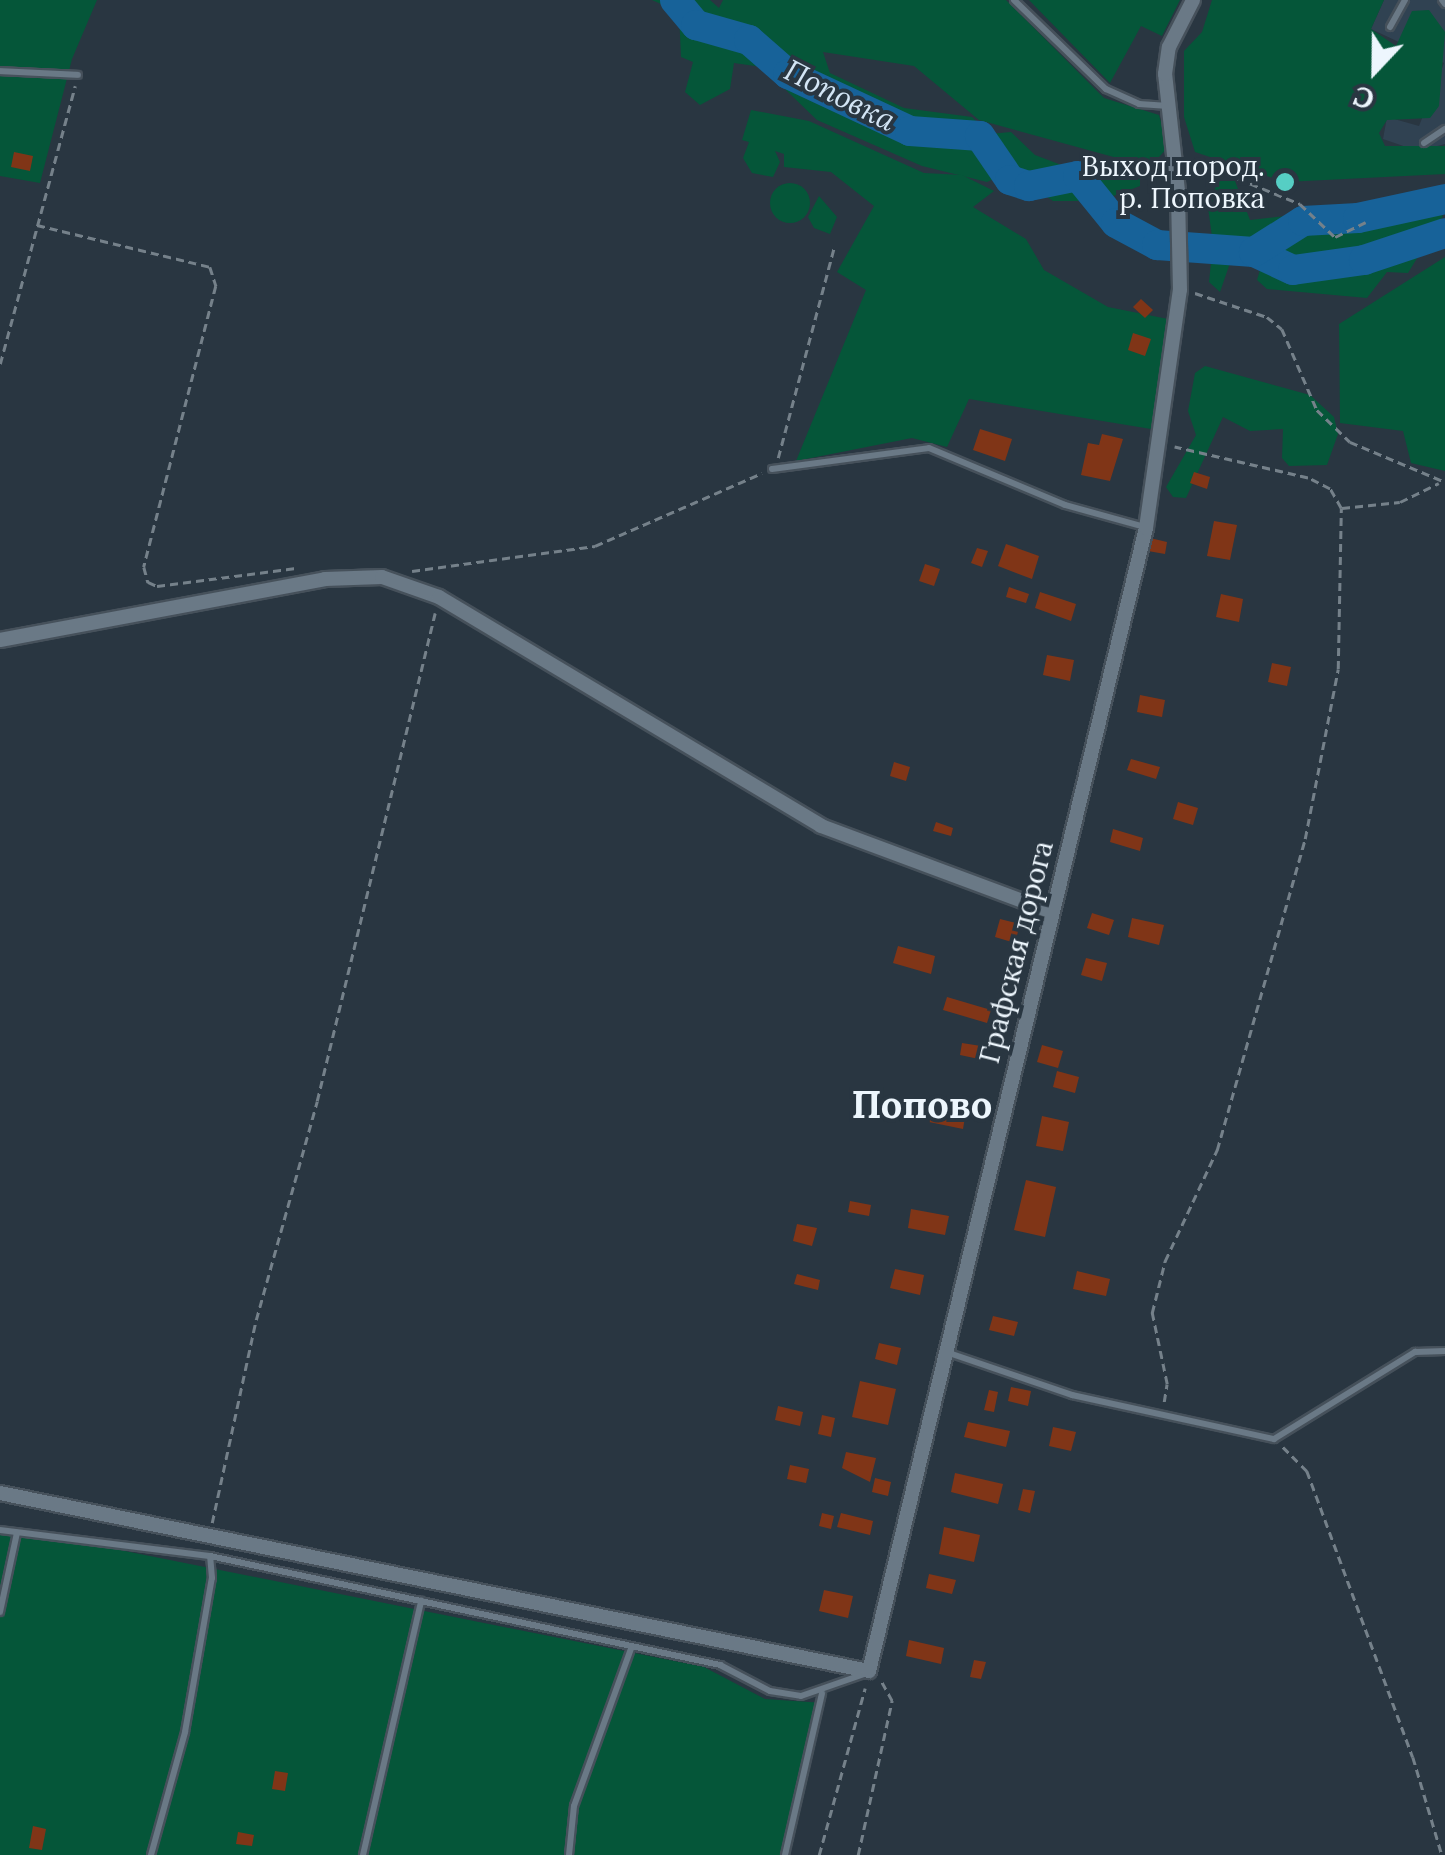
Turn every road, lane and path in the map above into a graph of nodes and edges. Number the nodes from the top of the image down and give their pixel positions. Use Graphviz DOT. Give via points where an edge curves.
graph roads {
  1 [pos="1014,0"];
  2 [pos="1193,0"];
  3 [pos="1404,0"];
  4 [pos="1390,27"];
  5 [pos="0,71"];
  6 [pos="78,75"];
  7 [pos="1165,106"];
  8 [pos="1445,128"];
  9 [pos="1424,143"];
  10 [pos="1174,155"];
  11 [pos="1366,222"];
  12 [pos="37,225"];
  13 [pos="834,247"];
  14 [pos="1180,290"];
  15 [pos="0,364"];
  16 [pos="1159,443"];
  17 [pos="772,469"];
  18 [pos="1444,482"];
  19 [pos="1340,508"];
  20 [pos="1146,528"];
  21 [pos="382,577"];
  22 [pos="325,578"];
  23 [pos="438,597"];
  24 [pos="0,640"];
  25 [pos="1052,912"];
  26 [pos="1445,1351"];
  27 [pos="944,1352"];
  28 [pos="1162,1415"];
  29 [pos="1274,1440"];
  30 [pos="0,1493"];
  31 [pos="0,1530"];
  32 [pos="17,1533"];
  33 [pos="212,1533"];
  34 [pos="210,1556"];
  35 [pos="421,1600"];
  36 [pos="0,1612"];
  37 [pos="632,1646"];
  38 [pos="870,1668"];
  39 [pos="822,1693"];
  40 [pos="151,1855"];
  41 [pos="363,1855"];
  42 [pos="569,1855"];
  43 [pos="785,1855"];
  44 [pos="820,1855"];
  45 [pos="858,1855"];
  46 [pos="1442,1855"];
  1 -- 7 [label="lane" via="1106,89 1138,104"];
  2 -- 7 [label="street" via="1169,48"];
  3 -- 4 [label="lane"];
  5 -- 6 [label="lane"];
  6 -- 12 [label="path"];
  7 -- 10 [label="street"];
  8 -- 9 [label="lane"];
  10 -- 11 [label="path" via="1300,204 1335,238"];
  10 -- 14 [label="street, Графская дорога"];
  12 -- 15 [label="path"];
  12 -- 22 [label="path" via="210,268 216,286 144,567 148,582 292,568"];
  13 -- 17 [label="path" via="790,427"];
  14 -- 16 [label="street, Графская дорога"];
  14 -- 18 [label="path" via="1267,316 1282,329 1317,410 1350,442"];
  16 -- 19 [label="path" via="1308,478 1330,489"];
  16 -- 20 [label="street, Графская дорога"];
  17 -- 20 [label="lane" via="928,448 1065,506"];
  17 -- 21 [label="path" via="595,546"];
  18 -- 19 [label="path" via="1400,502"];
  19 -- 28 [label="path" via="1338,669 1305,839 1217,1150 1164,1261 1152,1314 1166,1384"];
  20 -- 25 [label="street, Графская дорога"];
  21 -- 22 [label="street"];
  21 -- 23 [label="street"];
  22 -- 24 [label="street"];
  23 -- 25 [label="street" via="821,826"];
  23 -- 33 [label="path" via="317,1101 256,1320 212,1505"];
  25 -- 27 [label="street, Графская дорога"];
  26 -- 29 [label="lane" via="1415,1352"];
  27 -- 28 [label="lane" via="1072,1395"];
  27 -- 38 [label="street, Графская дорога"];
  28 -- 29 [label="lane"];
  29 -- 46 [label="path" via="1307,1470 1413,1757"];
  30 -- 33 [label="street"];
  31 -- 32 [label="lane"];
  32 -- 34 [label="lane"];
  32 -- 36 [label="lane"];
  33 -- 38 [label="street"];
  34 -- 35 [label="lane"];
  34 -- 40 [label="lane" via="212,1578 185,1732"];
  35 -- 37 [label="lane"];
  35 -- 41 [label="lane"];
  37 -- 39 [label="lane" via="720,1665 770,1691"];
  37 -- 42 [label="lane" via="574,1806"];
  38 -- 39 [label="lane"];
  38 -- 44 [label="path"];
  38 -- 45 [label="path" via="892,1700"];
  39 -- 43 [label="lane"];
}
